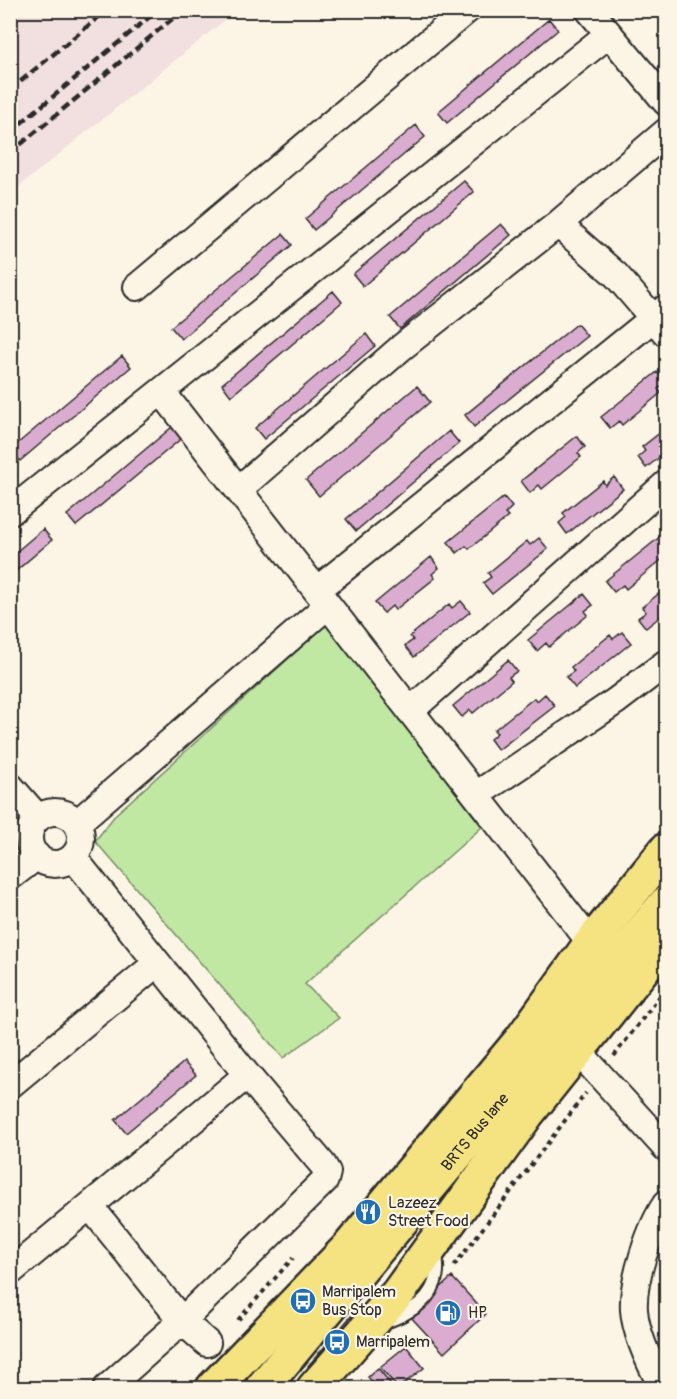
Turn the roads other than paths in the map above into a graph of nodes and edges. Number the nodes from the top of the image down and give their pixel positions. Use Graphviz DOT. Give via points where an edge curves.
graph roads {
  1 [pos="467,10"];
  2 [pos="589,10"];
  3 [pos="609,34"];
  4 [pos="666,102"];
  5 [pos="666,132"];
  6 [pos="558,224"];
  7 [pos="137,287"];
  8 [pos="662,320"];
  9 [pos="162,392"];
  10 [pos="666,484"];
  11 [pos="238,490"];
  12 [pos="10,512"];
  13 [pos="322,598"];
  14 [pos="666,663"];
  15 [pos="410,711"];
  16 [pos="10,786"];
  17 [pos="476,795"];
  18 [pos="38,818"];
  19 [pos="77,823"];
  20 [pos="666,850"];
  21 [pos="37,856"];
  22 [pos="73,857"];
  23 [pos="10,877"];
  24 [pos="666,903"];
  25 [pos="666,940"];
  26 [pos="591,943"];
  27 [pos="156,964"];
  28 [pos="577,1050"];
  29 [pos="247,1075"];
  30 [pos="10,1085"];
  31 [pos="666,1148"];
  32 [pos="666,1205"];
  33 [pos="90,1206"];
  34 [pos="10,1272"];
  35 [pos="182,1322"];
  36 [pos="236,1365"];
  37 [pos="107,1389"];
  38 [pos="213,1389"];
  39 [pos="262,1389"];
  40 [pos="314,1389"];
  41 [pos="663,1389"];
  1 -- 7 [label="street"];
  2 -- 3 [label="street"];
  3 -- 4 [label="street"];
  3 -- 9 [label="street"];
  5 -- 6 [label="street"];
  6 -- 8 [label="street"];
  6 -- 11 [label="street" via="402,347"];
  8 -- 13 [label="street"];
  9 -- 11 [label="street"];
  9 -- 12 [label="street"];
  10 -- 15 [label="street"];
  11 -- 13 [label="street"];
  13 -- 15 [label="street"];
  13 -- 19 [label="street"];
  14 -- 17 [label="street"];
  15 -- 17 [label="street"];
  16 -- 18 [label="street"];
  17 -- 26 [label="street"];
  18 -- 19 [label="street" via="45,813 62,812"];
  18 -- 21 [label="street" via="29,834"];
  19 -- 22 [label="street" via="81,843"];
  20 -- 26 [label="main road"];
  21 -- 22 [label="street" via="56,864"];
  21 -- 23 [label="street"];
  22 -- 27 [label="street"];
  24 -- 39 [label="main road, BRTS Bus lane"];
  25 -- 28 [label="main road"];
  26 -- 36 [label="main road" via="521,1040 349,1247"];
  27 -- 29 [label="street"];
  27 -- 30 [label="street"];
  28 -- 31 [label="street"];
  28 -- 40 [label="main road" via="398,1293"];
  29 -- 33 [label="street"];
  29 -- 35 [label="street" via="327,1172 325,1180"];
  32 -- 41 [label="street" via="647,1242 634,1308 639,1332"];
  33 -- 34 [label="street"];
  33 -- 35 [label="street"];
  35 -- 36 [label="street"];
  35 -- 37 [label="street"];
  36 -- 38 [label="main road"];
}
